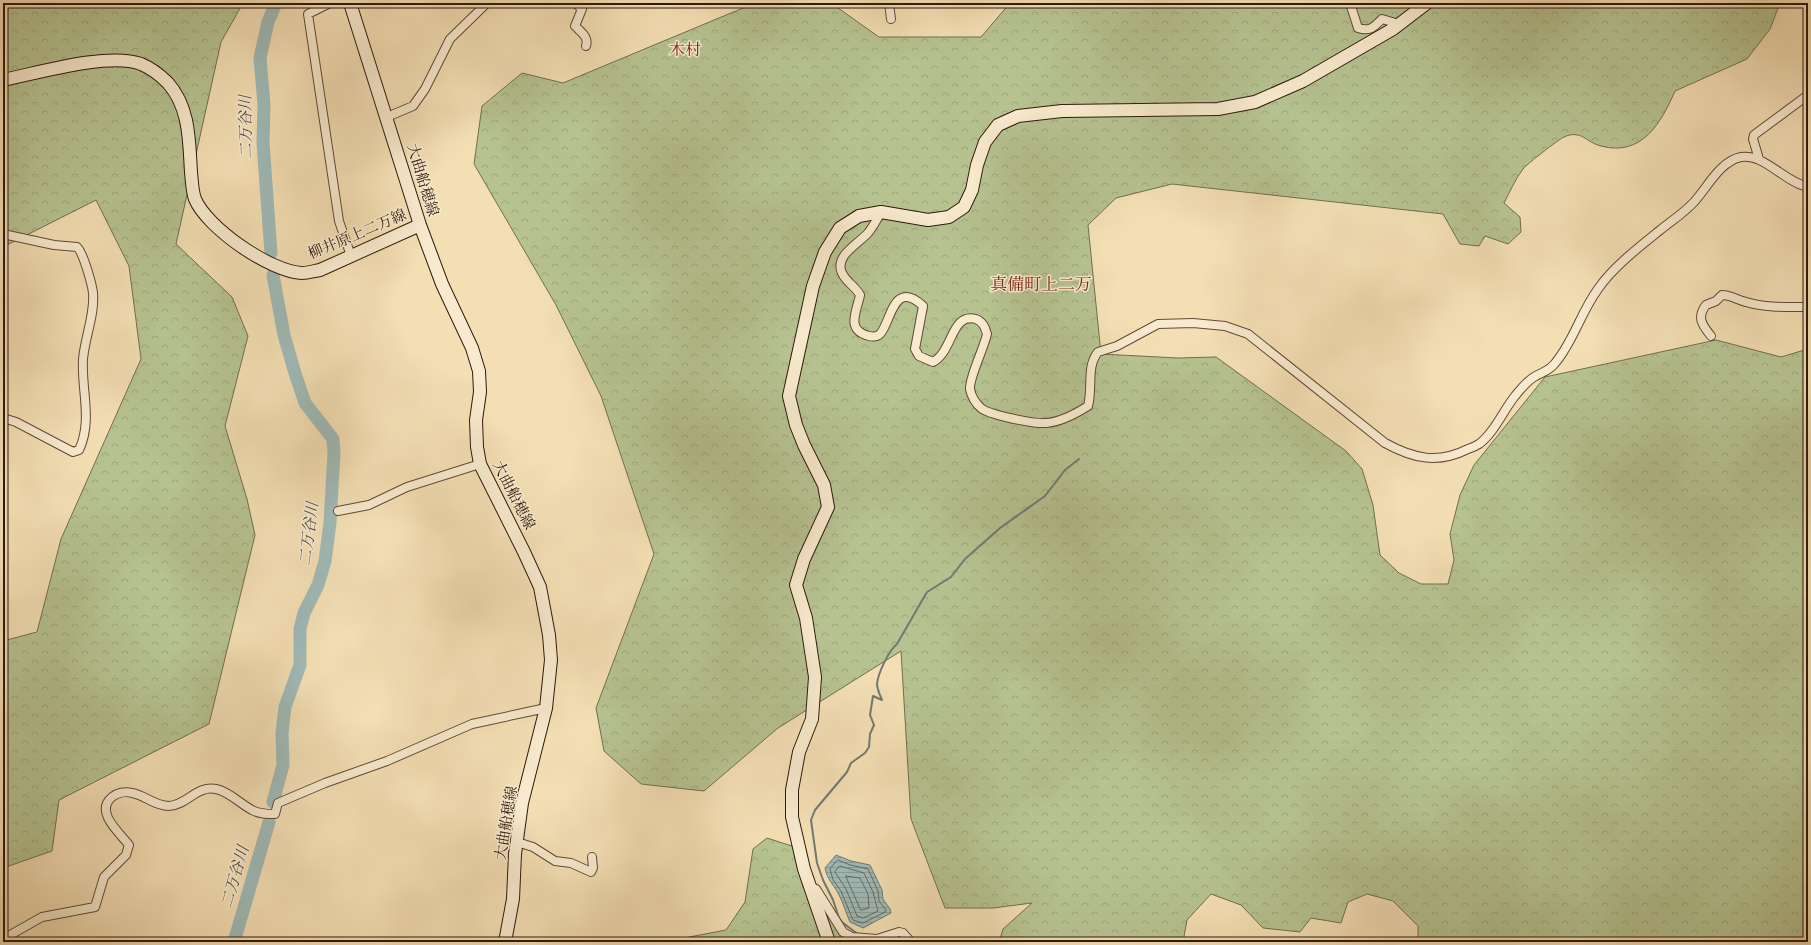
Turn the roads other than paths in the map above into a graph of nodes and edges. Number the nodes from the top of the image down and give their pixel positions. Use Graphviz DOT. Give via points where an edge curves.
graph roads {
  1 [pos="330,3"];
  2 [pos="350,3"];
  3 [pos="487,3"];
  4 [pos="575,3"];
  5 [pos="889,3"];
  6 [pos="1350,3"];
  7 [pos="1426,3"];
  8 [pos="891,20"];
  9 [pos="1399,24"];
  10 [pos="586,46"];
  11 [pos="3,80"];
  12 [pos="1808,95"];
  13 [pos="387,117"];
  14 [pos="1759,159"];
  15 [pos="1808,187"];
  16 [pos="881,212"];
  17 [pos="420,225"];
  18 [pos="3,234"];
  19 [pos="351,256"];
  20 [pos="1808,307"];
  21 [pos="1711,336"];
  22 [pos="3,418"];
  23 [pos="480,464"];
  24 [pos="338,511"];
  25 [pos="546,708"];
  26 [pos="517,842"];
  27 [pos="592,857"];
  28 [pos="809,886"];
  29 [pos="3,939"];
  30 [pos="505,942"];
  31 [pos="829,942"];
  32 [pos="912,942"];
  1 -- 19 [label="street" via="308,14 339,222"];
  2 -- 13 [label="main road, 大曲船穂線"];
  3 -- 13 [label="street" via="450,39 425,90 413,106"];
  4 -- 10 [label="street" via="582,8 575,26 585,35"];
  5 -- 8 [label="street"];
  6 -- 9 [label="street" via="1358,28 1372,29 1382,19"];
  7 -- 9 [label="main road"];
  9 -- 16 [label="main road" via="1303,81 1255,102 1233,108 1062,111 1018,116 998,125 985,142 972,190 964,207 949,217 928,220"];
  11 -- 19 [label="main road, 柳井原上二万線" via="89,63 120,60 141,64 161,76 174,90 183,106 188,128 195,198 203,213 223,232 267,263 302,273 320,270"];
  12 -- 14 [label="street" via="1754,135"];
  13 -- 17 [label="main road, 大曲船穂線"];
  14 -- 15 [label="street" via="1784,177"];
  14 -- 16 [label="street" via="1740,157 1723,167 1693,203 1611,274 1597,290 1565,350 1550,370 1533,377 1515,396 1479,444 1456,456 1441,459 1398,450 1385,443 1248,334 1225,326 1193,323 1158,324 1117,346 1098,352 1091,365 1091,395 1088,406 1080,411 1047,423 990,412 981,408 974,400 970,389 987,334 985,326 978,320 969,318 959,322 940,358 933,362 920,356 915,349 923,306 918,301 909,298 896,303 890,310 884,329 879,335 862,335 856,329 854,323 860,295 842,272 841,264 843,257 868,232"];
  16 -- 28 [label="main road" via="859,216 840,228 825,252 813,286 789,396 801,439 824,485 828,506 804,559 796,584 806,618 815,677 812,719 799,752 792,790 792,817"];
  17 -- 19 [label="main road, 柳井原上二万線"];
  17 -- 23 [label="main road, 大曲船穂線" via="442,284 472,348 479,371 480,392 476,420"];
  18 -- 22 [label="street" via="76,247 81,253 93,294 83,358 86,414 79,450 73,452"];
  20 -- 21 [label="street" via="1774,307 1745,302 1731,295 1722,295 1702,310 1701,323"];
  23 -- 24 [label="street" via="407,487 369,505"];
  23 -- 25 [label="main road, 大曲船穂線" via="540,587 550,635 551,660"];
  25 -- 26 [label="main road, 大曲船穂線" via="522,803"];
  25 -- 29 [label="street" via="471,724 387,761 278,803 276,814 252,811 226,792 214,788 204,789 180,804 168,806 159,805 132,792 112,796 105,812 129,845 126,855 104,877 95,907 42,917"];
  26 -- 27 [label="street" via="532,847 555,861 571,863 590,872 593,868"];
  26 -- 30 [label="main road, 大曲船穂線" via="513,899"];
  28 -- 31 [label="main road"];
  28 -- 32 [label="street" via="816,889 843,932 852,937 877,939 898,932 903,933"];
}
